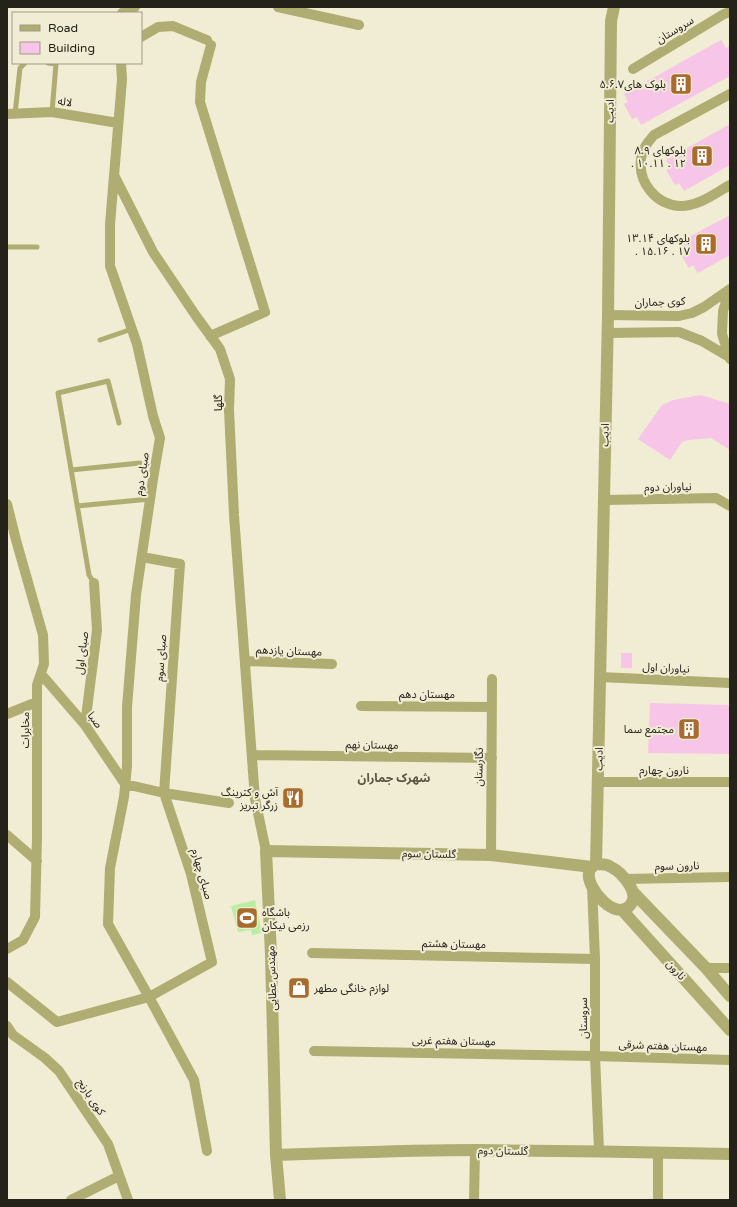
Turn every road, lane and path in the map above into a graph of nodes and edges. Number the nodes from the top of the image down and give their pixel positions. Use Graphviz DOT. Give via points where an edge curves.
graph roads {
  1 [pos="135,7"];
  2 [pos="278,7"];
  3 [pos="614,7"];
  4 [pos="123,12"];
  5 [pos="730,12"];
  6 [pos="359,25"];
  7 [pos="142,36"];
  8 [pos="24,64"];
  9 [pos="56,64"];
  10 [pos="121,64"];
  11 [pos="633,69"];
  12 [pos="730,94"];
  13 [pos="52,112"];
  14 [pos="11,114"];
  15 [pos="118,122"];
  16 [pos="114,175"];
  17 [pos="730,184"];
  18 [pos="37,246"];
  19 [pos="7,247"];
  20 [pos="730,289"];
  21 [pos="608,315"];
  22 [pos="132,329"];
  23 [pos="608,333"];
  24 [pos="210,336"];
  25 [pos="100,340"];
  26 [pos="729,358"];
  27 [pos="119,423"];
  28 [pos="140,463"];
  29 [pos="71,470"];
  30 [pos="150,499"];
  31 [pos="604,500"];
  32 [pos="7,504"];
  33 [pos="77,506"];
  34 [pos="730,506"];
  35 [pos="142,557"];
  36 [pos="94,583"];
  37 [pos="245,662"];
  38 [pos="332,664"];
  39 [pos="41,674"];
  40 [pos="600,677"];
  41 [pos="492,679"];
  42 [pos="730,683"];
  43 [pos="37,702"];
  44 [pos="361,706"];
  45 [pos="492,707"];
  46 [pos="7,714"];
  47 [pos="85,725"];
  48 [pos="252,755"];
  49 [pos="492,758"];
  50 [pos="598,782"];
  51 [pos="730,782"];
  52 [pos="125,784"];
  53 [pos="164,793"];
  54 [pos="229,803"];
  55 [pos="7,835"];
  56 [pos="266,851"];
  57 [pos="491,856"];
  58 [pos="37,861"];
  59 [pos="594,865"];
  60 [pos="730,877"];
  61 [pos="624,879"];
  62 [pos="592,886"];
  63 [pos="634,892"];
  64 [pos="623,910"];
  65 [pos="7,949"];
  66 [pos="312,953"];
  67 [pos="595,959"];
  68 [pos="706,968"];
  69 [pos="730,968"];
  70 [pos="7,982"];
  71 [pos="150,996"];
  72 [pos="730,996"];
  73 [pos="7,1026"];
  74 [pos="730,1030"];
  75 [pos="314,1051"];
  76 [pos="595,1056"];
  77 [pos="730,1060"];
  78 [pos="475,1150"];
  79 [pos="599,1150"];
  80 [pos="207,1151"];
  81 [pos="658,1152"];
  82 [pos="730,1154"];
  83 [pos="276,1155"];
  84 [pos="119,1176"];
  85 [pos="71,1200"];
  86 [pos="128,1200"];
  87 [pos="280,1200"];
  88 [pos="474,1200"];
  89 [pos="658,1200"];
  1 -- 4 [label="street"];
  2 -- 6 [label="street"];
  3 -- 21 [label="street, ادیب" via="611,21"];
  5 -- 11 [label="street, سروستان"];
  7 -- 24 [label="street" via="158,27 173,26 209,43 201,82 200,102 265,312"];
  8 -- 14 [label="lane" via="20,68"];
  9 -- 13 [label="lane"];
  10 -- 15 [label="street, صبای دوم"];
  12 -- 17 [label="street" via="654,135 641,159 641,172 646,186 666,204 694,204"];
  13 -- 14 [label="street, لاله"];
  13 -- 15 [label="street, لاله"];
  15 -- 16 [label="street, صبای دوم"];
  16 -- 22 [label="street, صبای دوم" via="110,266"];
  16 -- 24 [label="street, گلها" via="154,252"];
  18 -- 19 [label="lane"];
  20 -- 21 [label="street, کوی جماران" via="704,307 686,315"];
  20 -- 26 [label="street" via="723,311 722,334"];
  21 -- 23 [label="street, ادیب"];
  22 -- 25 [label="lane"];
  22 -- 30 [label="street, صبای دوم" via="160,438"];
  23 -- 26 [label="street" via="679,332 702,341"];
  23 -- 31 [label="street, ادیب"];
  24 -- 37 [label="street, گلها" via="220,349 230,378 234,515"];
  27 -- 29 [label="lane" via="108,381 58,394"];
  28 -- 29 [label="lane"];
  29 -- 33 [label="lane"];
  30 -- 33 [label="lane"];
  30 -- 35 [label="street, صبای دوم"];
  31 -- 34 [label="street, نیاوران دوم" via="716,498"];
  31 -- 40 [label="street, ادیب"];
  32 -- 39 [label="street, مخابرات" via="43,635 44,664"];
  33 -- 36 [label="lane" via="89,575"];
  35 -- 52 [label="street, صبای دوم" via="136,596 127,708"];
  35 -- 53 [label="street, صبای سوم" via="180,564"];
  36 -- 47 [label="street, صبای اول" via="97,630"];
  37 -- 38 [label="street, مهستان یازدهم"];
  37 -- 48 [label="street, مهندس عطایی"];
  39 -- 43 [label="street, مخابرات" via="37,685"];
  39 -- 47 [label="street, صبا"];
  40 -- 42 [label="street, نیاوران اول"];
  40 -- 50 [label="street, ادیب"];
  41 -- 45 [label="street, نگارستان"];
  43 -- 46 [label="street"];
  43 -- 58 [label="street, مخابرات"];
  44 -- 45 [label="street, مهستان دهم"];
  45 -- 49 [label="street, نگارستان"];
  47 -- 52 [label="street, صبا"];
  48 -- 49 [label="street, مهستان نهم"];
  48 -- 56 [label="street, مهندس عطایی" via="256,799"];
  49 -- 57 [label="street, نگارستان"];
  50 -- 51 [label="street, نارون چهارم"];
  50 -- 59 [label="street, ادیب"];
  52 -- 53 [label="street"];
  52 -- 71 [label="street, صبای دوم" via="110,868 108,924"];
  53 -- 54 [label="street"];
  53 -- 71 [label="street, صبای چهارم" via="191,874 212,962"];
  55 -- 58 [label="street"];
  56 -- 57 [label="street, گلستان سوم"];
  56 -- 83 [label="street, مهندس عطایی" via="272,954"];
  57 -- 59 [label="street, گلستان سوم"];
  58 -- 65 [label="street, مخابرات" via="35,917 23,940"];
  59 -- 61 [label="street" via="610,866"];
  59 -- 62 [label="street" via="588,877"];
  60 -- 61 [label="street, نارون سوم"];
  61 -- 63 [label="street"];
  62 -- 64 [label="street" via="610,908"];
  62 -- 67 [label="street, سروستان"];
  63 -- 64 [label="street" via="631,905"];
  63 -- 68 [label="street, نارون"];
  64 -- 74 [label="street, نارون"];
  66 -- 67 [label="street, مهستان هشتم"];
  67 -- 76 [label="street, سروستان"];
  68 -- 69 [label="street"];
  68 -- 72 [label="street, نارون"];
  70 -- 71 [label="street" via="57,1022"];
  71 -- 80 [label="street, صبای دوم" via="194,1080"];
  73 -- 84 [label="street, کوی بارنج" via="13,1035 59,1071 108,1144"];
  75 -- 76 [label="street, مهستان هفتم غربی"];
  76 -- 77 [label="street, مهستان هفتم شرقی"];
  76 -- 79 [label="street, سروستان"];
  78 -- 79 [label="street, گلستان دوم"];
  78 -- 83 [label="street, گلستان دوم"];
  78 -- 88 [label="street"];
  79 -- 81 [label="street, گلستان دوم"];
  81 -- 82 [label="street, گلستان دوم"];
  81 -- 89 [label="street"];
  83 -- 87 [label="street, مهندس عطایی"];
  84 -- 85 [label="street"];
  84 -- 86 [label="street, کوی بارنج"];
}
